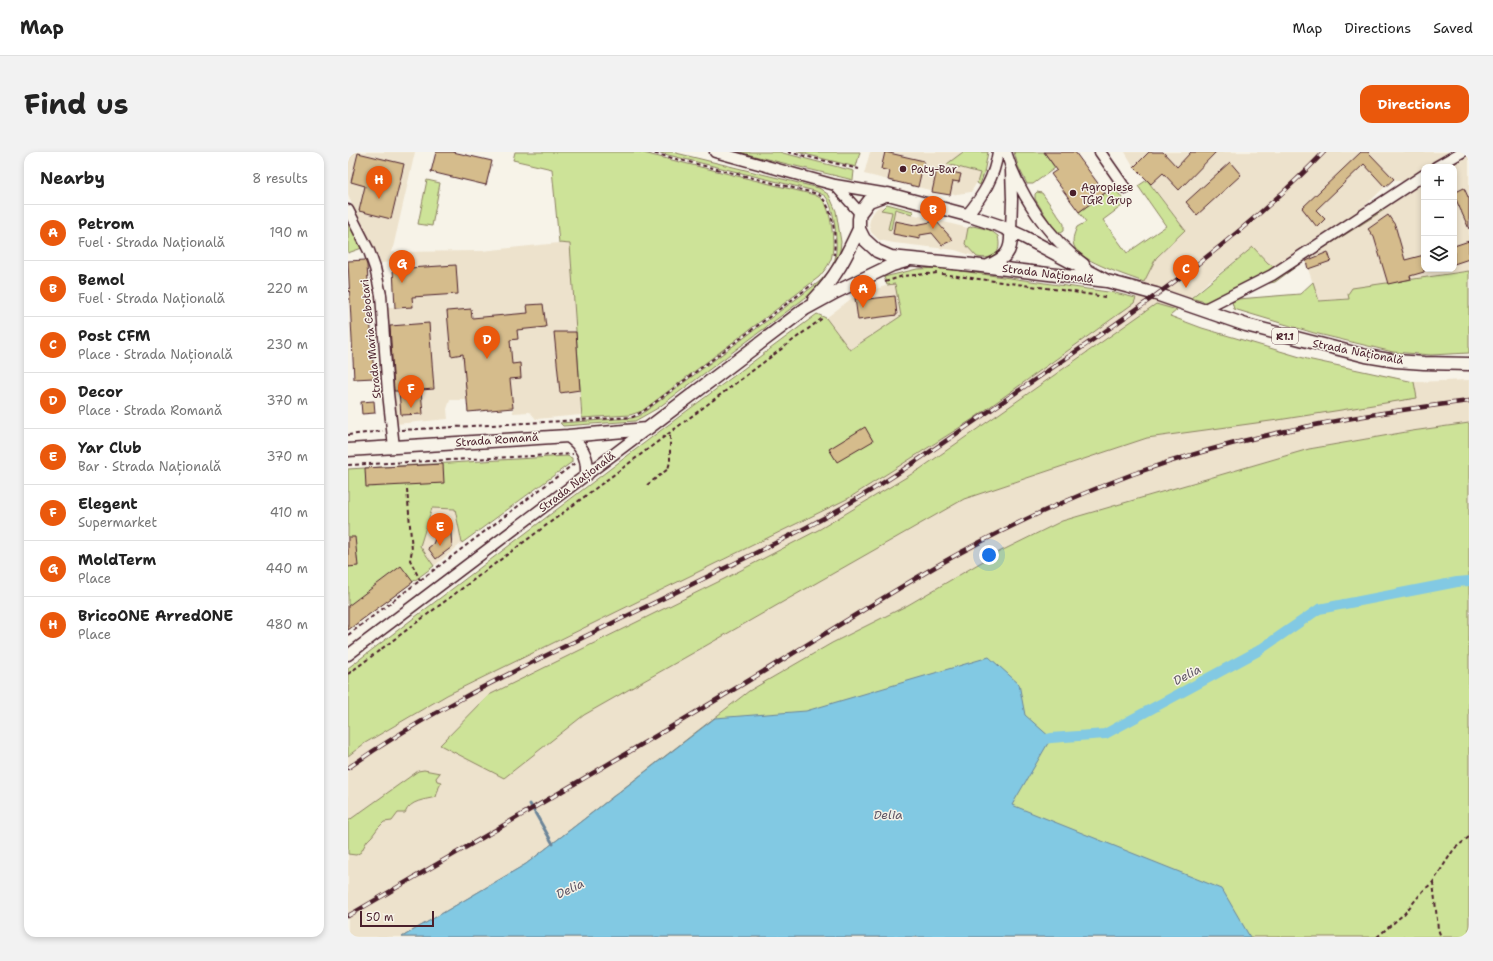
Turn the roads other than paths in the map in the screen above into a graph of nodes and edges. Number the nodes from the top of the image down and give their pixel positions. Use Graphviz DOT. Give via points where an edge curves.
graph roads {
  1 [pos="715,152"];
  2 [pos="998,152"];
  3 [pos="1006,152"];
  4 [pos="1100,152"];
  5 [pos="1462,152"];
  6 [pos="1441,164"];
  7 [pos="1011,167"];
  8 [pos="1421,177"];
  9 [pos="835,185"];
  10 [pos="1126,188"];
  11 [pos="888,194"];
  12 [pos="348,210"];
  13 [pos="860,213"];
  14 [pos="968,215"];
  15 [pos="860,229"];
  16 [pos="1011,232"];
  17 [pos="914,258"];
  18 [pos="988,266"];
  19 [pos="1107,281"];
  20 [pos="805,309"];
  21 [pos="1203,310"];
  22 [pos="1469,364"];
  23 [pos="647,429"];
  24 [pos="568,436"];
  25 [pos="394,447"];
  26 [pos="348,450"];
  27 [pos="587,474"];
  28 [pos="348,655"];
  1 -- 9 [label="street"];
  2 -- 14 [label="street" via="996,165 985,192"];
  3 -- 7 [label="street"];
  4 -- 10 [label="street"];
  5 -- 6 [label="street"];
  7 -- 16 [label="street"];
  7 -- 19 [label="street" via="1049,231 1074,257"];
  8 -- 21 [label="street" via="1272,274"];
  9 -- 11 [label="street"];
  9 -- 13 [label="street"];
  11 -- 13 [label="main road" via="869,201"];
  11 -- 14 [label="main road, Strada Națională"];
  12 -- 25 [label="street, Strada Maria Cebotari" via="376,268 381,294"];
  13 -- 15 [label="main road, Strada Națională"];
  14 -- 16 [label="main road, Strada Națională"];
  15 -- 17 [label="main road, Strada Națională" via="871,247 884,255"];
  15 -- 20 [label="main road, Strada Națională" via="842,264"];
  16 -- 18 [label="main road, Strada Națională" via="1011,243 1006,255"];
  16 -- 19 [label="main road, Strada Națională"];
  17 -- 18 [label="main road, Strada Națională"];
  17 -- 20 [label="main road, Strada Națională" via="892,265"];
  18 -- 19 [label="main road, Strada Națională"];
  19 -- 21 [label="main road, Strada Națională / R1.1"];
  20 -- 23 [label="main road, Strada Națională"];
  21 -- 22 [label="main road, Strada Națională / R1.1" via="1246,325 1366,356 1410,362"];
  23 -- 24 [label="main road, Strada Romană"];
  23 -- 27 [label="street, Strada Națională"];
  24 -- 25 [label="main road, Strada Romană"];
  24 -- 27 [label="main road" via="582,448 588,465"];
  25 -- 26 [label="main road, Strada Romană"];
  27 -- 28 [label="street, Strada Națională"];
}
